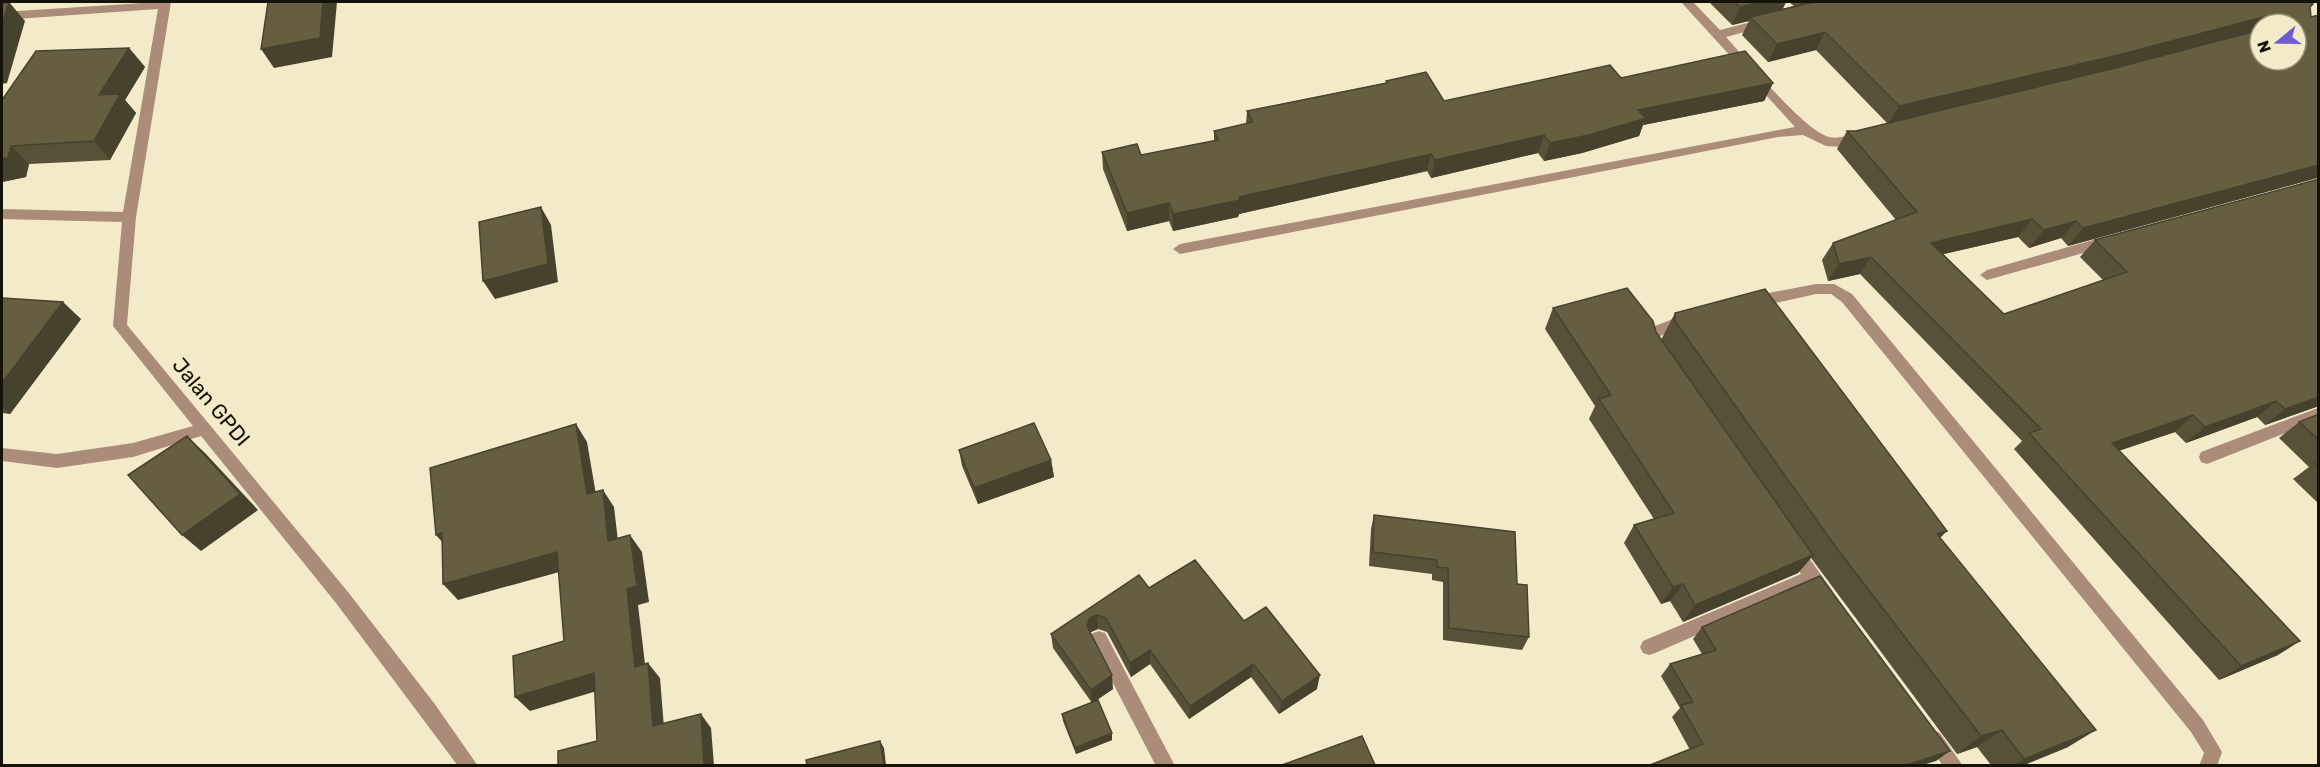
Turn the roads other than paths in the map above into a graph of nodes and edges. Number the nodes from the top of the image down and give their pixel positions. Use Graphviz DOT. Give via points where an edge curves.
graph roads {
  1 [pos="1687,2"];
  2 [pos="164,3"];
  3 [pos="2,16"];
  4 [pos="1772,21"];
  5 [pos="1717,35"];
  6 [pos="1805,130"];
  7 [pos="1880,133"];
  8 [pos="2,214"];
  9 [pos="129,216"];
  10 [pos="2117,239"];
  11 [pos="1180,249"];
  12 [pos="1987,275"];
  13 [pos="1733,307"];
  14 [pos="1701,316"];
  15 [pos="1660,357"];
  16 [pos="2319,414"];
  17 [pos="204,429"];
  18 [pos="2,455"];
  19 [pos="2207,457"];
  20 [pos="1786,538"];
  21 [pos="1812,577"];
  22 [pos="1833,605"];
  23 [pos="1099,639"];
  24 [pos="1649,647"];
  25 [pos="1926,728"];
  26 [pos="469,765"];
  27 [pos="1166,765"];
  28 [pos="1954,765"];
  29 [pos="2208,765"];
  1 -- 5 [label="street"];
  2 -- 3 [label="street"];
  2 -- 9 [label="street, Jalan GPDI"];
  4 -- 5 [label="street"];
  5 -- 6 [label="street"];
  6 -- 7 [label="street" via="1826,141 1845,142"];
  6 -- 11 [label="street"];
  8 -- 9 [label="street"];
  9 -- 17 [label="street, Jalan GPDI" via="120,326"];
  10 -- 12 [label="street"];
  13 -- 29 [label="street" via="1816,289 1834,289 1847,298 2197,726 2213,752"];
  14 -- 15 [label="street" via="1652,333 1653,347"];
  16 -- 19 [label="street"];
  17 -- 18 [label="street" via="133,450 57,460"];
  17 -- 26 [label="street, Jalan GPDI" via="318,564"];
  20 -- 21 [label="street"];
  21 -- 22 [label="street"];
  21 -- 24 [label="street"];
  23 -- 27 [label="street"];
  25 -- 28 [label="street"];
}
